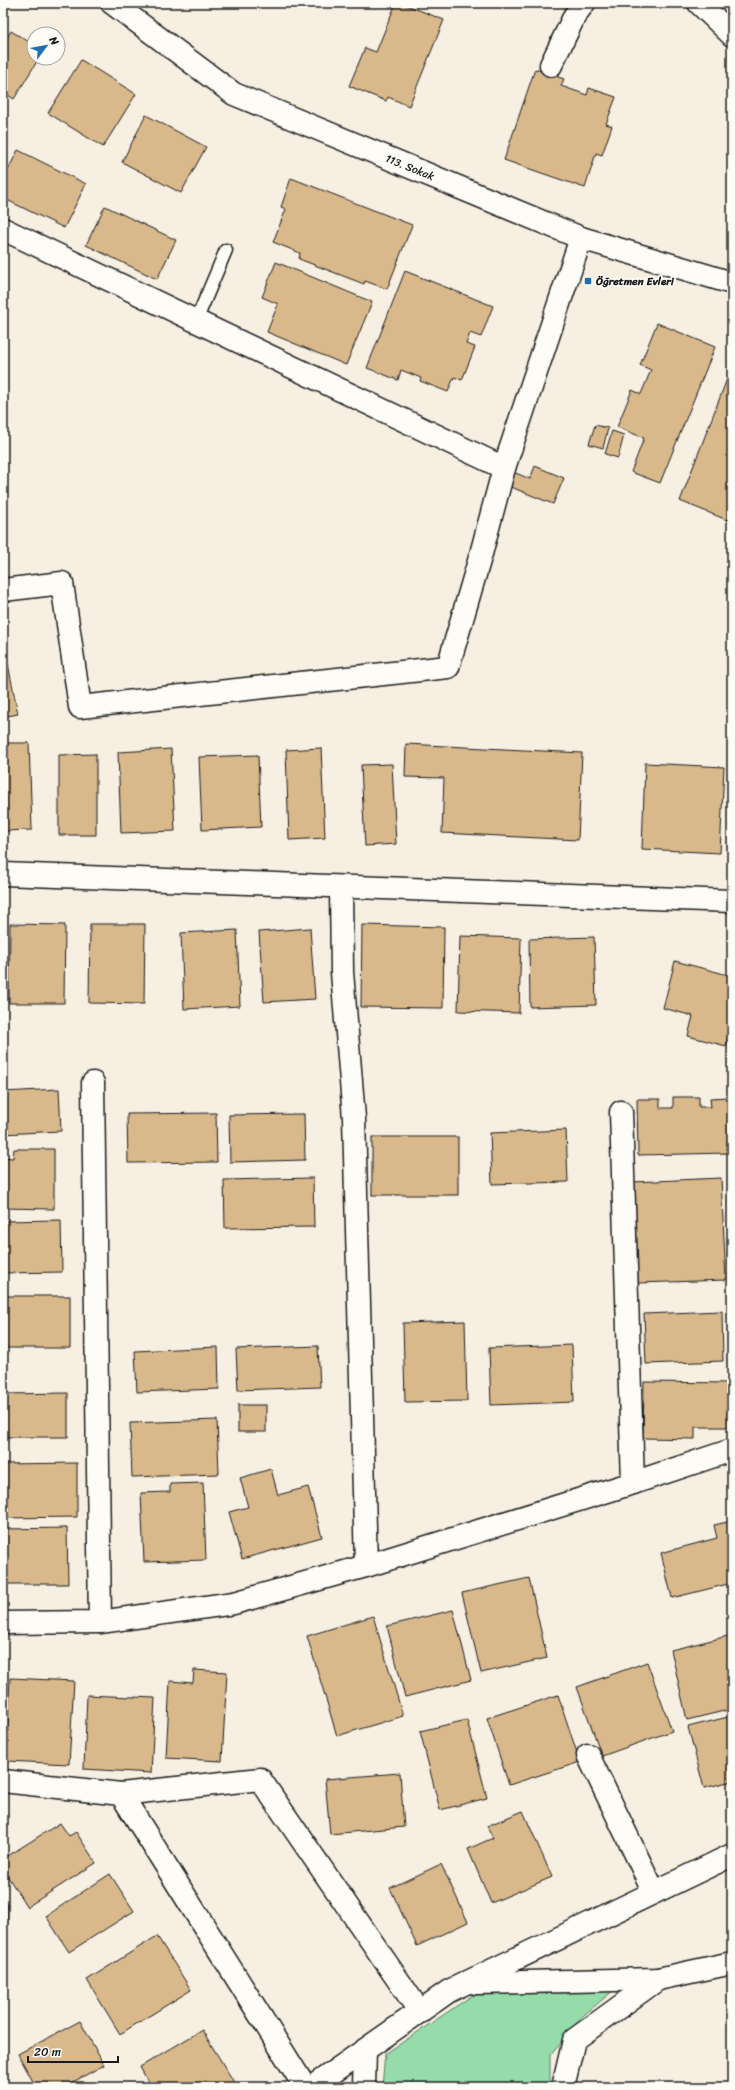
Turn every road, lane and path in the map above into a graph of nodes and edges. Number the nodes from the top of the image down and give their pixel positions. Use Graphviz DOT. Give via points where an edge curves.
graph roads {
  1 [pos="112,3"];
  2 [pos="584,3"];
  3 [pos="699,3"];
  4 [pos="732,35"];
  5 [pos="551,65"];
  6 [pos="3,229"];
  7 [pos="581,238"];
  8 [pos="226,250"];
  9 [pos="732,283"];
  10 [pos="196,321"];
  11 [pos="504,468"];
  12 [pos="3,590"];
  13 [pos="3,874"];
  14 [pos="341,887"];
  15 [pos="732,901"];
  16 [pos="93,1083"];
  17 [pos="621,1112"];
  18 [pos="732,1450"];
  19 [pos="633,1483"];
  20 [pos="366,1566"];
  21 [pos="100,1622"];
  22 [pos="3,1623"];
  23 [pos="588,1756"];
  24 [pos="3,1781"];
  25 [pos="120,1794"];
  26 [pos="732,1855"];
  27 [pos="654,1892"];
  28 [pos="732,1963"];
  29 [pos="658,1979"];
  30 [pos="465,1983"];
  31 [pos="420,2012"];
  32 [pos="365,2050"];
  33 [pos="305,2087"];
  34 [pos="312,2087"];
  35 [pos="364,2087"];
  36 [pos="563,2087"];
  1 -- 7 [label="street, 113. Sokak" via="234,94"];
  2 -- 5 [label="street" via="575,15"];
  3 -- 4 [label="street"];
  6 -- 10 [label="street"];
  7 -- 9 [label="street, 113. Sokak"];
  7 -- 11 [label="street"];
  8 -- 10 [label="lane"];
  10 -- 11 [label="street"];
  11 -- 12 [label="street" via="448,667 80,707 62,582"];
  13 -- 14 [label="street"];
  14 -- 15 [label="street"];
  14 -- 20 [label="street" via="342,972 354,1126"];
  16 -- 21 [label="street"];
  17 -- 19 [label="street"];
  18 -- 19 [label="street"];
  19 -- 20 [label="street"];
  20 -- 21 [label="street" via="234,1603"];
  21 -- 22 [label="street"];
  23 -- 27 [label="street"];
  24 -- 25 [label="street"];
  25 -- 31 [label="street" via="260,1779"];
  25 -- 33 [label="street"];
  26 -- 27 [label="street"];
  27 -- 30 [label="street"];
  28 -- 29 [label="street"];
  29 -- 30 [label="street"];
  29 -- 36 [label="street" via="574,2040"];
  30 -- 31 [label="street"];
  31 -- 32 [label="street"];
  32 -- 34 [label="street"];
  32 -- 35 [label="street"];
}
